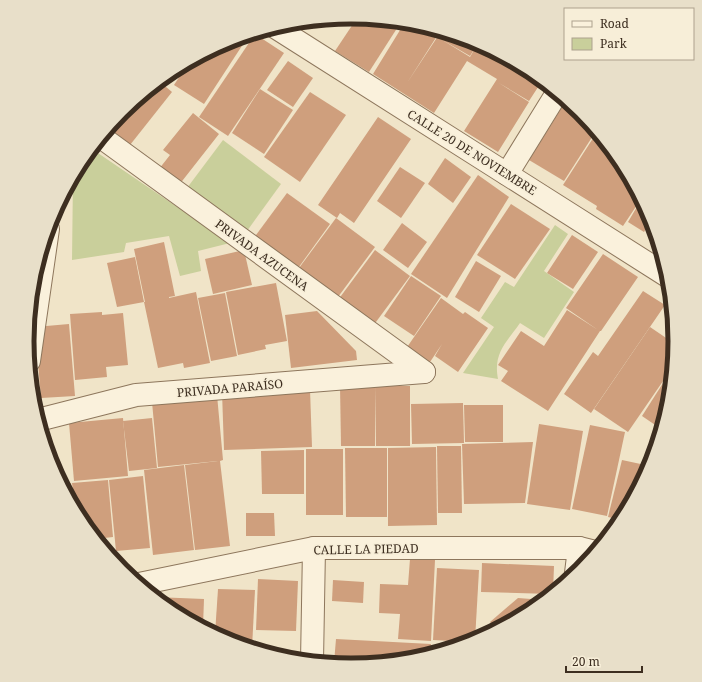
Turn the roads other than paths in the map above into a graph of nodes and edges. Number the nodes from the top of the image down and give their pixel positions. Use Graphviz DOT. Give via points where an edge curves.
graph roads {
  1 [pos="282,32"];
  2 [pos="554,98"];
  3 [pos="106,141"];
  4 [pos="507,174"];
  5 [pos="42,271"];
  6 [pos="660,271"];
  7 [pos="35,318"];
  8 [pos="424,372"];
  9 [pos="44,419"];
  10 [pos="314,548"];
  11 [pos="587,550"];
  12 [pos="146,582"];
  13 [pos="312,655"];
  1 -- 4 [label="street, CALLE 20 DE NOVIEMBRE"];
  2 -- 4 [label="street"];
  3 -- 8 [label="street, PRIVADA AZUCENA"];
  4 -- 6 [label="street, CALLE 20 DE NOVIEMBRE"];
  5 -- 7 [label="street"];
  8 -- 9 [label="street, PRIVADA PARAÍSO" via="136,395"];
  10 -- 11 [label="street, CALLE LA PIEDAD"];
  10 -- 12 [label="street, CALLE LA PIEDAD"];
  10 -- 13 [label="street"];
}
